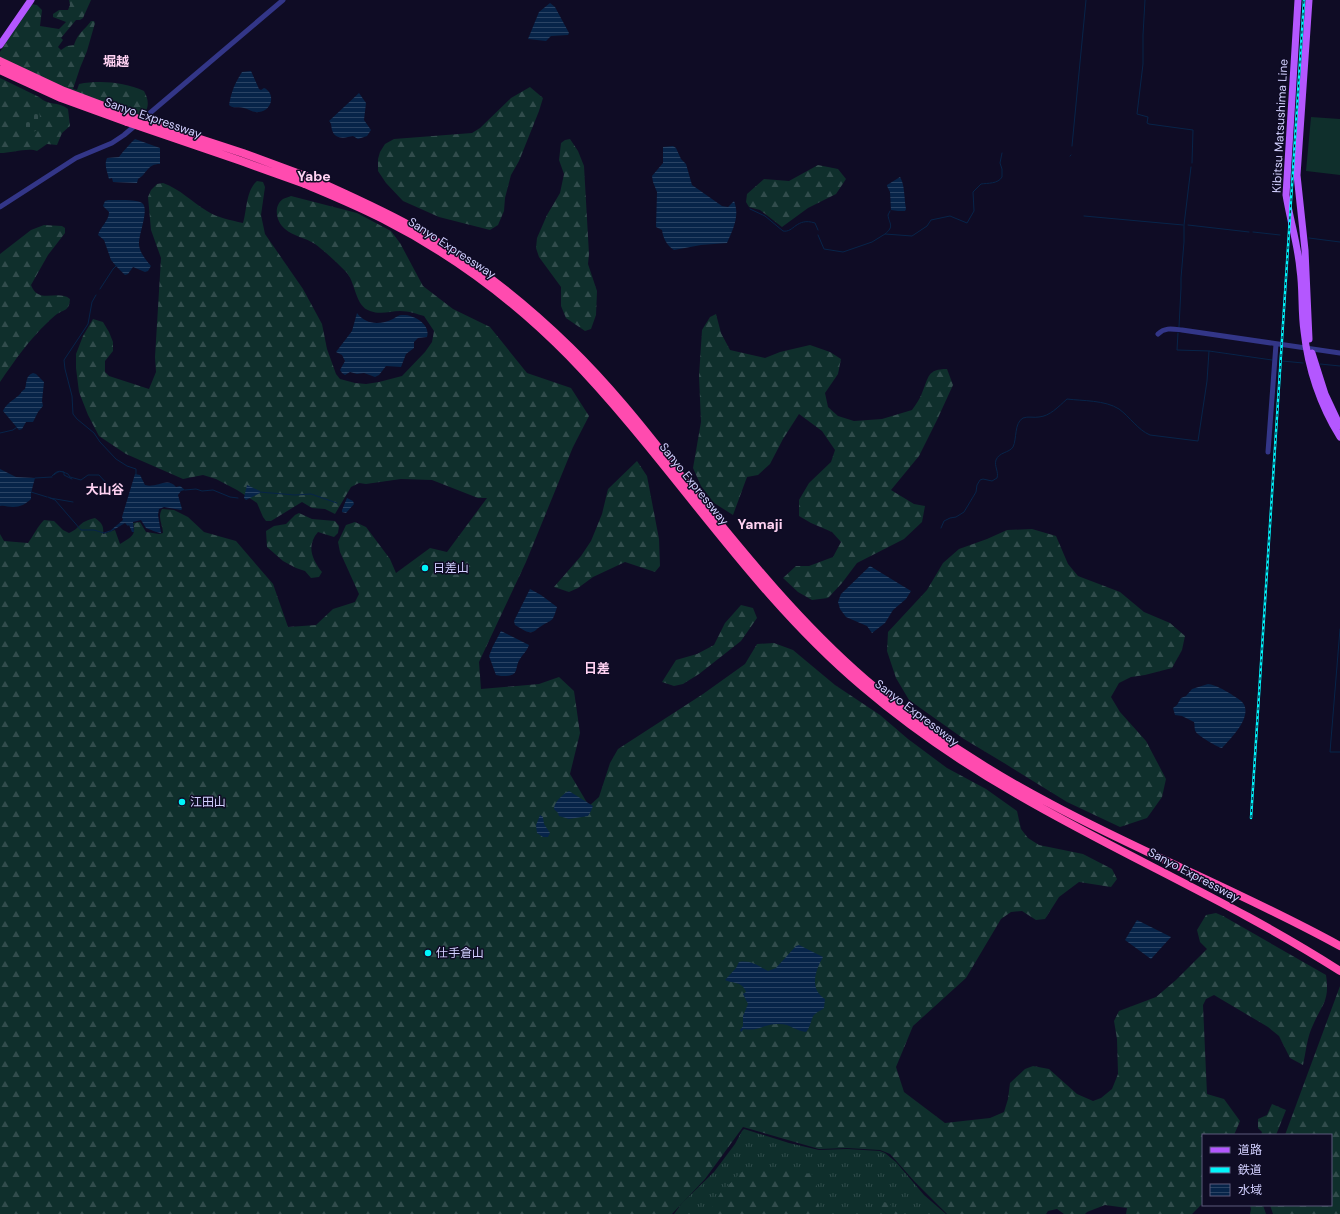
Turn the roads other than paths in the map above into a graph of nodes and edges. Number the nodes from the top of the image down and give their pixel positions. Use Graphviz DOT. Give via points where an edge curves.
graph roads {
  1 [pos="31,0"];
  2 [pos="283,0"];
  3 [pos="1298,0"];
  4 [pos="1309,0"];
  5 [pos="0,45"];
  6 [pos="0,61"];
  7 [pos="0,70"];
  8 [pos="130,120"];
  9 [pos="306,181"];
  10 [pos="0,207"];
  11 [pos="1158,334"];
  12 [pos="1276,344"];
  13 [pos="1309,349"];
  14 [pos="1340,353"];
  15 [pos="1340,426"];
  16 [pos="1340,437"];
  17 [pos="1268,452"];
  18 [pos="1340,946"];
  19 [pos="1340,971"];
  1 -- 5 [label="main road"];
  2 -- 10 [label="street" via="124,135 112,143 76,158"];
  3 -- 13 [label="main road, Kibitsu Matsushima Line" via="1286,195 1301,270 1303,330"];
  4 -- 13 [label="main road, Kibitsu Matsushima Line" via="1297,175 1305,250"];
  6 -- 8 [label="highway, Sanyo Expressway"];
  7 -- 8 [label="highway, Sanyo Expressway" via="61,98"];
  8 -- 9 [label="highway, Sanyo Expressway, bridge" via="243,153"];
  9 -- 18 [label="highway, Sanyo Expressway" via="387,213 433,239 513,295 572,349 605,384 792,608 866,680 907,713 988,768 1052,805 1282,915"];
  9 -- 19 [label="highway, Sanyo Expressway" via="384,219 429,245 484,282 536,325 568,356 634,429 745,567 787,613 831,659 903,719 1015,794 1254,921"];
  11 -- 12 [label="street" via="1161,330 1168,329"];
  12 -- 13 [label="street"];
  12 -- 17 [label="street"];
  13 -- 14 [label="street"];
  13 -- 15 [label="main road, Kibitsu Matsushima Line" via="1324,394"];
  13 -- 16 [label="main road, Kibitsu Matsushima Line" via="1319,395"];
}
